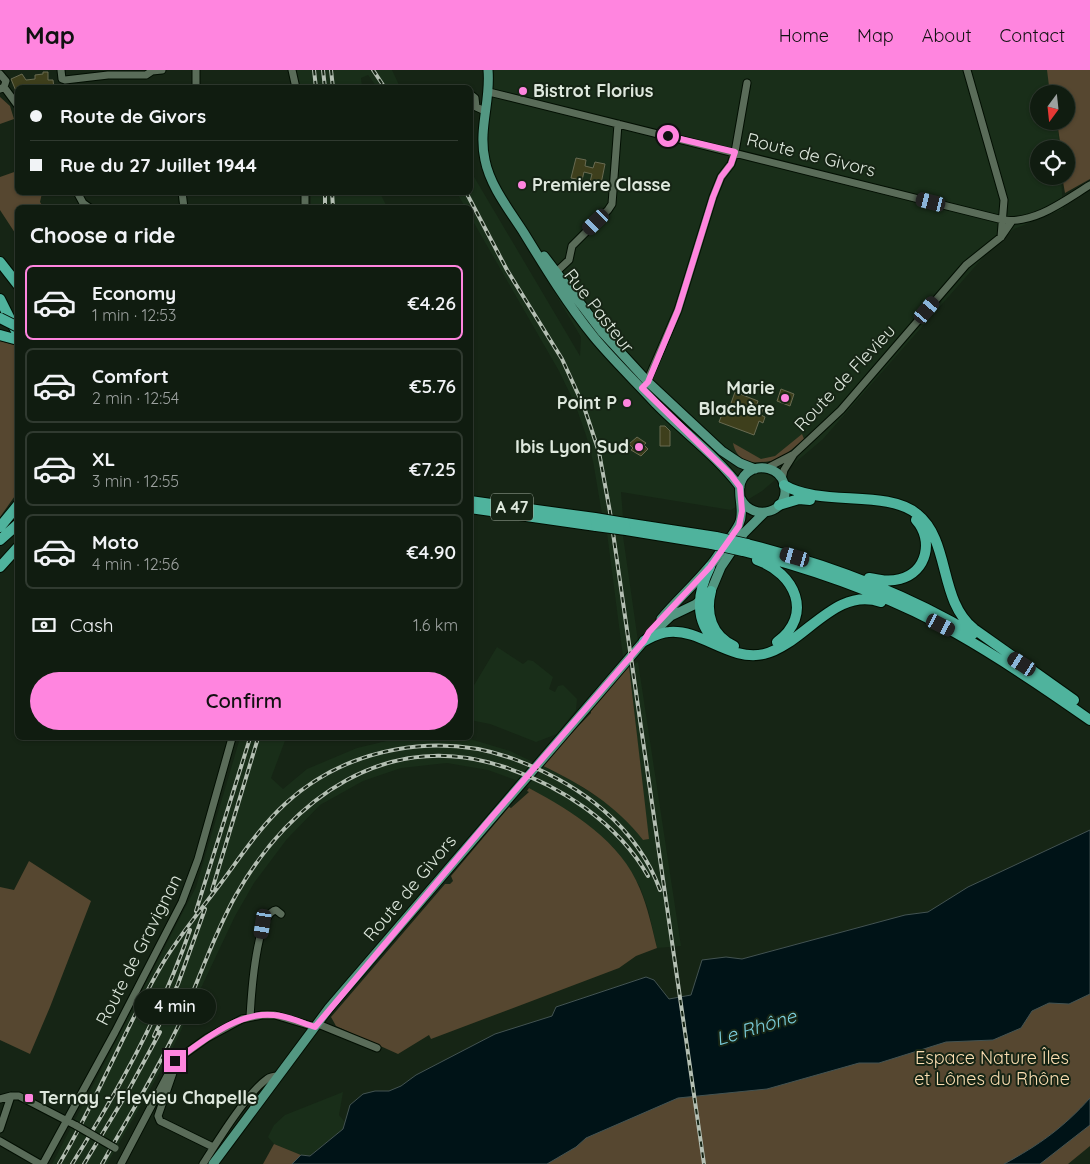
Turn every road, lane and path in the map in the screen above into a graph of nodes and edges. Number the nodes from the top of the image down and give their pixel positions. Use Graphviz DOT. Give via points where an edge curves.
graph roads {
  1 [pos="61,70"];
  2 [pos="162,70"];
  3 [pos="196,70"];
  4 [pos="483,70"];
  5 [pos="488,70"];
  6 [pos="966,70"];
  7 [pos="290,71"];
  8 [pos="0,74"];
  9 [pos="748,83"];
  10 [pos="196,85"];
  11 [pos="295,85"];
  12 [pos="2,88"];
  13 [pos="489,92"];
  14 [pos="473,96"];
  15 [pos="15,103"];
  16 [pos="484,111"];
  17 [pos="618,124"];
  18 [pos="735,152"];
  19 [pos="1090,185"];
  20 [pos="79,195"];
  21 [pos="86,205"];
  22 [pos="1003,220"];
  23 [pos="1012,221"];
  24 [pos="1001,237"];
  25 [pos="0,262"];
  26 [pos="553,275"];
  27 [pos="15,281"];
  28 [pos="0,299"];
  29 [pos="0,318"];
  30 [pos="15,326"];
  31 [pos="15,329"];
  32 [pos="645,385"];
  33 [pos="794,454"];
  34 [pos="768,468"];
  35 [pos="755,469"];
  36 [pos="783,482"];
  37 [pos="740,487"];
  38 [pos="741,499"];
  39 [pos="473,502"];
  40 [pos="779,505"];
  41 [pos="473,508"];
  42 [pos="15,509"];
  43 [pos="764,513"];
  44 [pos="554,516"];
  45 [pos="625,526"];
  46 [pos="0,527"];
  47 [pos="15,527"];
  48 [pos="0,540"];
  49 [pos="713,543"];
  50 [pos="15,550"];
  51 [pos="743,550"];
  52 [pos="811,562"];
  53 [pos="0,567"];
  54 [pos="710,567"];
  55 [pos="710,591"];
  56 [pos="680,598"];
  57 [pos="700,601"];
  58 [pos="903,606"];
  59 [pos="709,613"];
  60 [pos="644,641"];
  61 [pos="722,647"];
  62 [pos="1074,700"];
  63 [pos="1090,712"];
  64 [pos="1090,720"];
  65 [pos="231,740"];
  66 [pos="281,914"];
  67 [pos="250,1017"];
  68 [pos="316,1025"];
  69 [pos="377,1048"];
  70 [pos="175,1061"];
  71 [pos="278,1076"];
  72 [pos="11,1096"];
  73 [pos="0,1099"];
  74 [pos="66,1121"];
  75 [pos="0,1129"];
  76 [pos="0,1141"];
  77 [pos="213,1147"];
  78 [pos="125,1154"];
  79 [pos="42,1164"];
  80 [pos="121,1164"];
  81 [pos="203,1164"];
  82 [pos="213,1164"];
  1 -- 2 [label="street" via="65,80 146,75"];
  3 -- 10 [label="street"];
  4 -- 16 [label="main road, Rue Pasteur"];
  5 -- 13 [label="main road, Rue Pasteur"];
  6 -- 22 [label="street" via="1004,200"];
  7 -- 11 [label="street"];
  8 -- 12 [label="street" via="6,81"];
  9 -- 18 [label="street"];
  12 -- 15 [label="street"];
  13 -- 16 [label="main road, Rue Pasteur"];
  13 -- 17 [label="street, Route de Givors"];
  14 -- 16 [label="street" via="476,107"];
  16 -- 26 [label="main road, Rue Pasteur" via="482,144 491,178"];
  17 -- 18 [label="street, Route de Givors"];
  17 -- 26 [label="street" via="612,204 572,246 569,260"];
  18 -- 22 [label="street, Route de Givors"];
  18 -- 32 [label="street" via="713,197 678,310"];
  19 -- 23 [label="street, Route de Givors" via="1040,214"];
  20 -- 21 [label="street"];
  22 -- 23 [label="street, Route de Givors"];
  22 -- 24 [label="street"];
  23 -- 24 [label="street, Route de Flevieu"];
  24 -- 33 [label="street, Route de Flevieu" via="966,265 840,410"];
  25 -- 27 [label="highway"];
  26 -- 32 [label="main road, Rue Pasteur" via="595,338"];
  28 -- 31 [label="highway"];
  29 -- 30 [label="highway, bridge"];
  32 -- 35 [label="main road, Rue Pasteur" via="722,451"];
  32 -- 37 [label="main road, Rue Pasteur" via="683,430 724,467"];
  33 -- 34 [label="street, Route de Flevieu"];
  33 -- 36 [label="street, Route de Flevieu" via="784,470"];
  34 -- 35 [label="main road"];
  34 -- 36 [label="main road"];
  35 -- 37 [label="main road" via="745,476"];
  36 -- 40 [label="main road" via="784,496"];
  36 -- 62 [label="highway" via="800,493 893,504 916,513 931,530 952,598 963,619"];
  37 -- 38 [label="main road"];
  38 -- 43 [label="main road" via="750,510"];
  38 -- 54 [label="main road" via="740,523"];
  39 -- 44 [label="highway, A 47"];
  40 -- 43 [label="main road"];
  40 -- 52 [label="highway" via="807,499 896,510 916,521 926,542 925,556 920,565 900,580 880,580"];
  41 -- 44 [label="highway, A 47"];
  42 -- 46 [label="highway"];
  43 -- 55 [label="main road" via="744,533 721,567"];
  44 -- 45 [label="highway, A 47, bridge"];
  45 -- 49 [label="highway, A 47"];
  45 -- 49 [label="highway, A 47"];
  47 -- 48 [label="highway"];
  49 -- 51 [label="highway, A 47, bridge"];
  50 -- 53 [label="highway"];
  51 -- 52 [label="highway, A 47"];
  51 -- 58 [label="highway, A 47" via="825,575"];
  51 -- 59 [label="highway" via="789,581 796,603 792,626 774,644 760,649 745,649 733,646 719,636"];
  52 -- 62 [label="highway, A 47" via="886,590 947,620"];
  54 -- 56 [label="main road"];
  54 -- 57 [label="highway" via="701,587"];
  55 -- 57 [label="main road"];
  55 -- 59 [label="highway"];
  56 -- 57 [label="main road" via="691,595"];
  56 -- 60 [label="main road"];
  57 -- 59 [label="main road"];
  57 -- 60 [label="main road" via="671,616"];
  57 -- 61 [label="highway" via="705,627"];
  58 -- 61 [label="highway" via="870,599 855,600 835,609 768,653 746,655"];
  58 -- 64 [label="highway, A 47" via="972,642"];
  60 -- 61 [label="highway" via="661,633 675,632"];
  60 -- 68 [label="main road, Route de Givors"];
  62 -- 63 [label="highway, A 47"];
  65 -- 74 [label="street, Route de Gravignan" via="189,887"];
  66 -- 67 [label="street" via="272,910 263,924 253,975"];
  67 -- 68 [label="street" via="276,1015"];
  67 -- 70 [label="street" via="207,1038"];
  68 -- 69 [label="street"];
  68 -- 71 [label="main road, Route de Givors"];
  70 -- 77 [label="street" via="158,1116 160,1122"];
  70 -- 78 [label="street"];
  71 -- 77 [label="street" via="263,1082"];
  71 -- 82 [label="main road, Route de Givors"];
  72 -- 73 [label="street"];
  72 -- 74 [label="street" via="19,1096"];
  72 -- 75 [label="street"];
  74 -- 78 [label="street, bridge"];
  74 -- 79 [label="street, Route de Gravignan"];
  76 -- 79 [label="street"];
  77 -- 81 [label="street"];
  78 -- 80 [label="street"];
}
